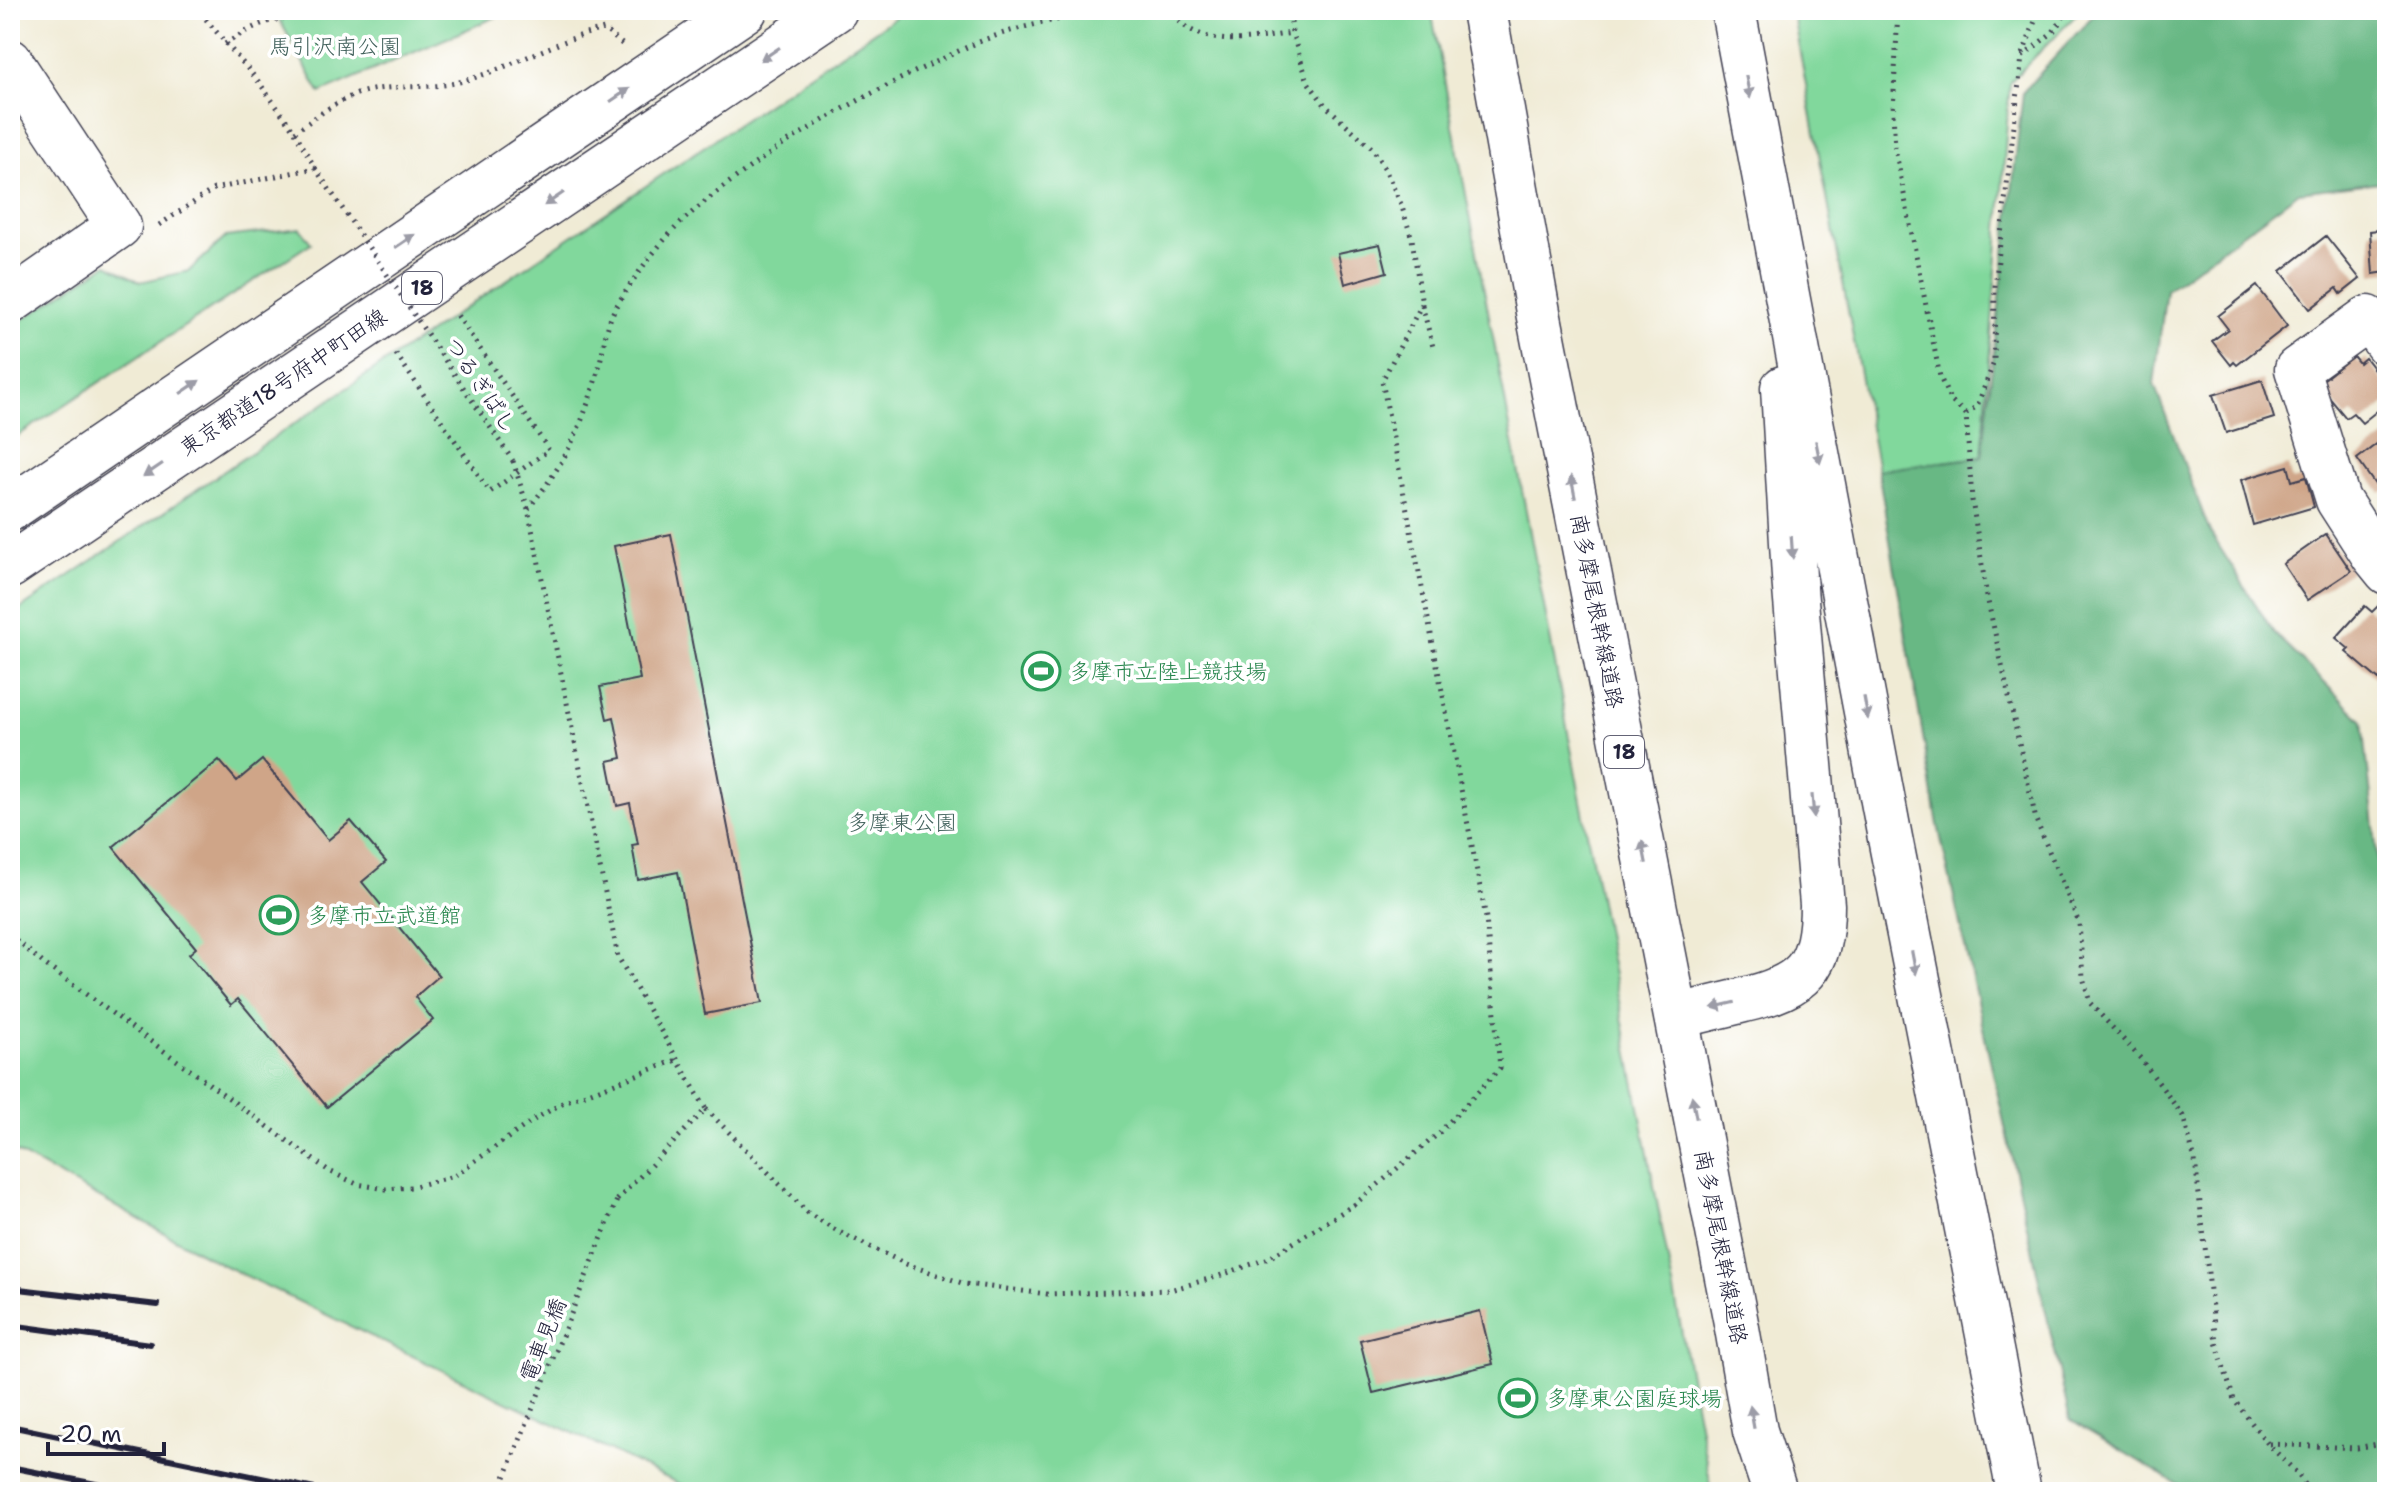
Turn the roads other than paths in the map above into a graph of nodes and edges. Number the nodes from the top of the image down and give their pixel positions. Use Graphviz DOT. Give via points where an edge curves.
graph roads {
  1 [pos="745,10"];
  2 [pos="835,10"];
  3 [pos="1484,10"];
  4 [pos="1733,10"];
  5 [pos="10,61"];
  6 [pos="1778,246"];
  7 [pos="10,302"];
  8 [pos="2387,344"];
  9 [pos="10,509"];
  10 [pos="10,566"];
  11 [pos="2387,572"];
  12 [pos="1676,1017"];
  13 [pos="1775,1492"];
  14 [pos="2019,1492"];
  9 -- 1 [label="main road, 18, one-way"];
  2 -- 10 [label="main road, 東京都道18号府中町田線 / 18, one-way"];
  12 -- 3 [label="main road, 南多摩尾根幹線道路 / 18, one-way"];
  4 -- 6 [label="main road, one-way"];
  5 -- 7 [label="main road" via="119,226"];
  6 -- 12 [label="main road, one-way" via="1783,413 1822,932 1803,975 1776,993"];
  6 -- 14 [label="main road, one-way"];
  8 -- 11 [label="main road" via="2368,318 2297,369 2338,500"];
  13 -- 12 [label="main road, 南多摩尾根幹線道路 / 18, one-way" via="1755,1431"];
}
